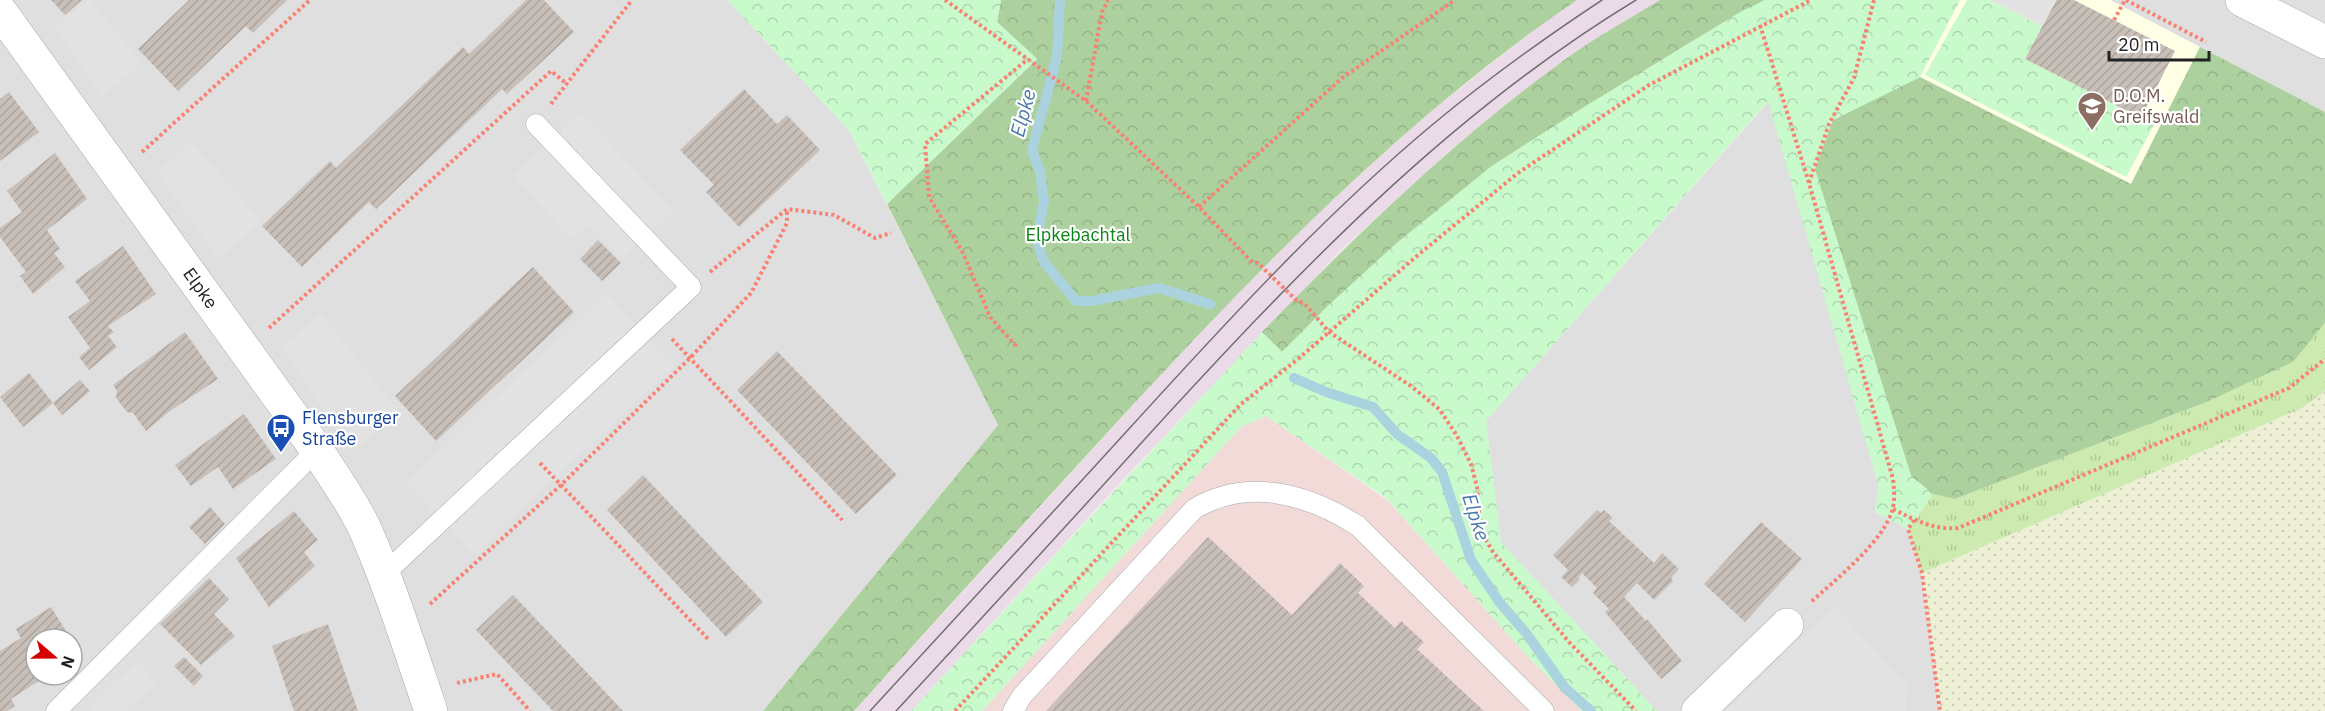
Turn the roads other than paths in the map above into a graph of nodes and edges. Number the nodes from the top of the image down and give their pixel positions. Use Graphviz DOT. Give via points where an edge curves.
graph roads {
  1 [pos="2242,0"];
  2 [pos="0,11"];
  3 [pos="2325,42"];
  4 [pos="536,124"];
  5 [pos="317,450"];
  6 [pos="383,575"];
  7 [pos="1787,625"];
  8 [pos="428,701"];
  9 [pos="56,711"];
  10 [pos="1013,711"];
  11 [pos="1544,711"];
  12 [pos="1698,711"];
  1 -- 3 [label="street"];
  2 -- 5 [label="street, Elpke"];
  4 -- 6 [label="lane" via="691,288"];
  5 -- 6 [label="street, Elpke" via="364,527"];
  5 -- 9 [label="lane"];
  6 -- 8 [label="street, Elpke"];
  7 -- 12 [label="street"];
  10 -- 11 [label="lane" via="1022,696 1194,508 1225,494 1258,491 1321,506 1358,526"];
}
